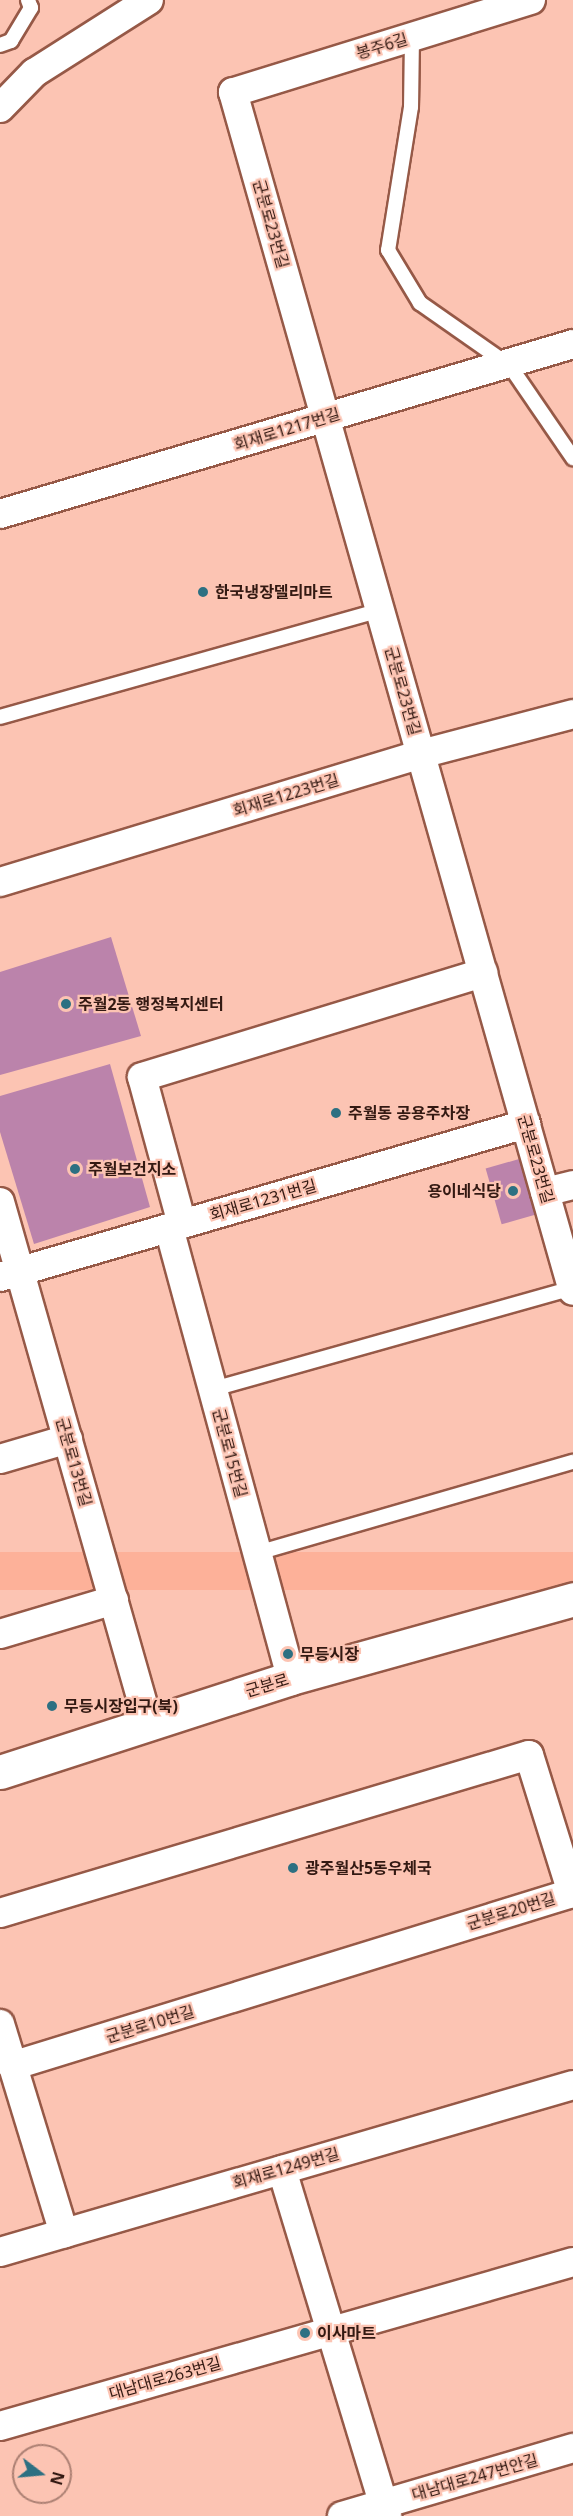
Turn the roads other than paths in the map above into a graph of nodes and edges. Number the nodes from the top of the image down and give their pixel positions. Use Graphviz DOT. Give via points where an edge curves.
graph roads {
  1 [pos="28,0"];
  2 [pos="149,0"];
  3 [pos="531,0"];
  4 [pos="454,11"];
  5 [pos="412,37"];
  6 [pos="0,45"];
  7 [pos="233,92"];
  8 [pos="0,108"];
  9 [pos="573,344"];
  10 [pos="507,363"];
  11 [pos="326,418"];
  12 [pos="573,458"];
  13 [pos="0,514"];
  14 [pos="380,610"];
  15 [pos="573,714"];
  16 [pos="0,717"];
  17 [pos="421,754"];
  18 [pos="0,882"];
  19 [pos="483,973"];
  20 [pos="526,1124"];
  21 [pos="573,1185"];
  22 [pos="545,1192"];
  23 [pos="0,1202"];
  24 [pos="175,1226"];
  25 [pos="10,1275"];
  26 [pos="573,1290"];
  27 [pos="213,1389"];
  28 [pos="68,1439"];
  29 [pos="0,1459"];
  30 [pos="573,1462"];
  31 [pos="257,1553"];
  32 [pos="573,1599"];
  33 [pos="114,1600"];
  34 [pos="0,1634"];
  35 [pos="291,1678"];
  36 [pos="148,1722"];
  37 [pos="0,1772"];
  38 [pos="0,1913"];
  39 [pos="287,1981"];
  40 [pos="0,2024"];
  41 [pos="12,2066"];
  42 [pos="573,2085"];
  43 [pos="282,2170"];
  44 [pos="64,2233"];
  45 [pos="0,2252"];
  46 [pos="573,2262"];
  47 [pos="331,2331"];
  48 [pos="0,2426"];
  49 [pos="573,2448"];
  50 [pos="386,2510"];
  51 [pos="342,2516"];
  1 -- 6 [label="lane" via="31,8 16,33 11,41"];
  2 -- 8 [label="street" via="33,73"];
  3 -- 4 [label="street, 봉주6길"];
  4 -- 5 [label="street, 봉주6길"];
  5 -- 7 [label="street, 봉주6길"];
  5 -- 10 [label="lane" via="411,106 387,250 420,303"];
  7 -- 11 [label="street, 군분로23번길"];
  9 -- 10 [label="street, 회재로1217번길"];
  10 -- 11 [label="street, 회재로1217번길"];
  10 -- 12 [label="lane"];
  11 -- 13 [label="street, 회재로1217번길"];
  11 -- 14 [label="street, 군분로23번길"];
  14 -- 16 [label="lane"];
  14 -- 17 [label="street, 군분로23번길"];
  15 -- 17 [label="street, 회재로1223번길"];
  17 -- 18 [label="street, 회재로1223번길"];
  17 -- 19 [label="street, 군분로23번길"];
  19 -- 20 [label="street, 군분로23번길"];
  19 -- 24 [label="street, 군분로15번길" via="142,1077"];
  20 -- 22 [label="street, 군분로23번길"];
  20 -- 24 [label="street, 회재로1231번길"];
  21 -- 22 [label="street"];
  22 -- 26 [label="street, 군분로23번길"];
  23 -- 25 [label="street, 군분로13번길"];
  24 -- 25 [label="street, 회재로1231번길"];
  24 -- 27 [label="street, 군분로15번길"];
  25 -- 28 [label="street, 군분로13번길"];
  26 -- 27 [label="lane"];
  27 -- 31 [label="street, 군분로15번길"];
  28 -- 29 [label="street"];
  28 -- 33 [label="street, 군분로13번길"];
  30 -- 31 [label="lane"];
  31 -- 35 [label="street, 군분로15번길"];
  32 -- 35 [label="street, 군분로"];
  33 -- 34 [label="street"];
  33 -- 36 [label="street, 군분로13번길"];
  35 -- 36 [label="street, 군분로"];
  36 -- 37 [label="street, 군분로"];
  38 -- 39 [label="street, 군분로20번길" via="529,1755 572,1893"];
  39 -- 41 [label="street, 군분로10번길"];
  40 -- 41 [label="street"];
  41 -- 44 [label="street"];
  42 -- 43 [label="street, 회재로1249번길"];
  43 -- 44 [label="street, 회재로1249번길"];
  43 -- 47 [label="street"];
  44 -- 45 [label="street, 회재로1249번길"];
  46 -- 47 [label="street, 대남대로263번길"];
  47 -- 48 [label="street, 대남대로263번길"];
  47 -- 50 [label="street"];
  49 -- 50 [label="street, 대남대로247번안길"];
  50 -- 51 [label="street, 대남대로247번안길"];
}
